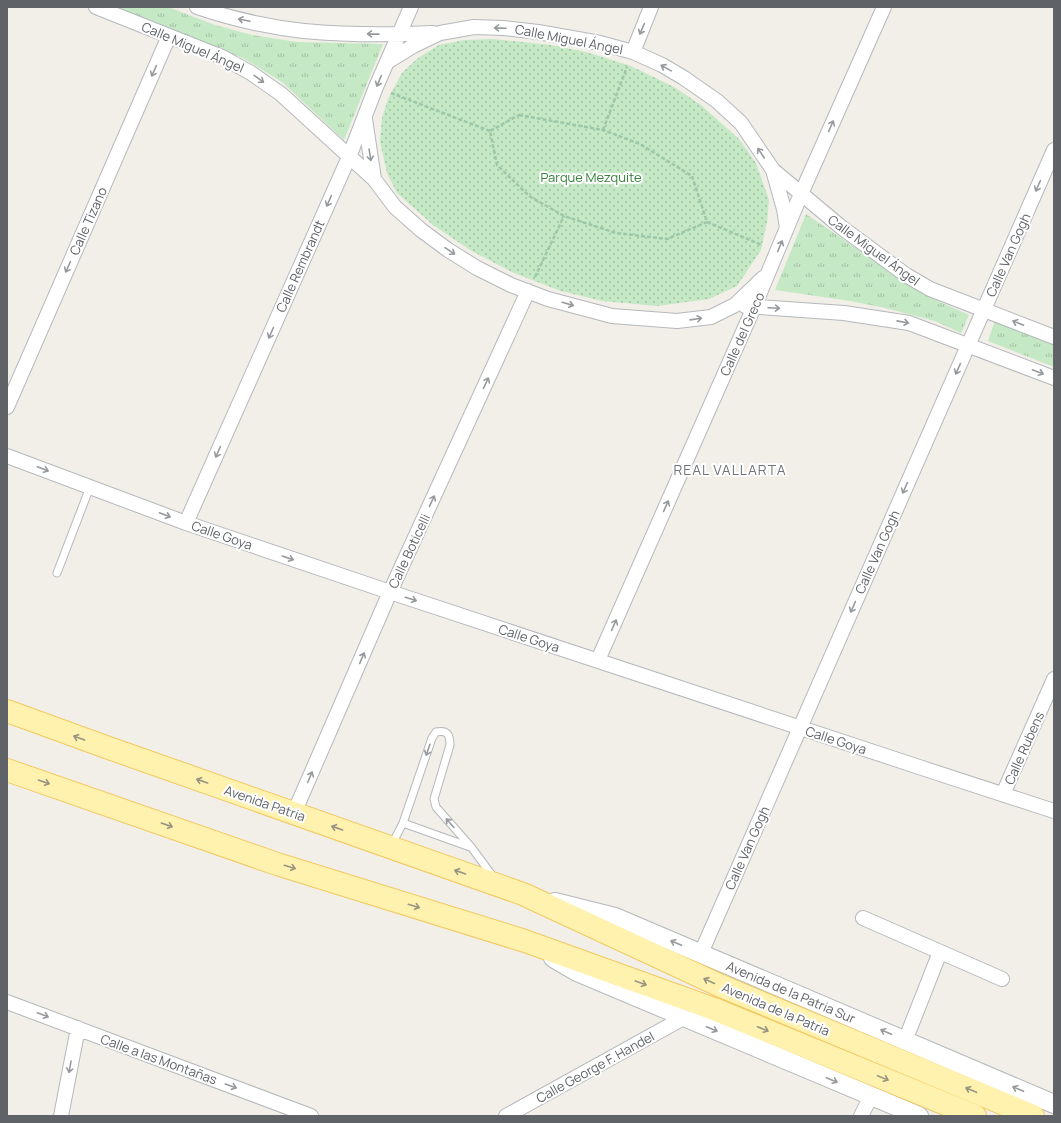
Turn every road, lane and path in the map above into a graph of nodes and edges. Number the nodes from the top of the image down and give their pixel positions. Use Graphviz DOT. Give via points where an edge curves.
graph roads {
  1 [pos="96,7"];
  2 [pos="197,7"];
  3 [pos="411,7"];
  4 [pos="652,7"];
  5 [pos="884,7"];
  6 [pos="440,33"];
  7 [pos="399,34"];
  8 [pos="169,36"];
  9 [pos="632,52"];
  10 [pos="387,62"];
  11 [pos="376,87"];
  12 [pos="364,117"];
  13 [pos="603,130"];
  14 [pos="490,131"];
  15 [pos="1054,150"];
  16 [pos="349,157"];
  17 [pos="773,170"];
  18 [pos="374,179"];
  19 [pos="802,194"];
  20 [pos="564,216"];
  21 [pos="707,222"];
  22 [pos="787,229"];
  23 [pos="778,251"];
  24 [pos="768,273"];
  25 [pos="528,291"];
  26 [pos="735,305"];
  27 [pos="754,307"];
  28 [pos="984,310"];
  29 [pos="1054,337"];
  30 [pos="968,345"];
  31 [pos="1054,378"];
  32 [pos="7,407"];
  33 [pos="7,456"];
  34 [pos="90,487"];
  35 [pos="186,523"];
  36 [pos="58,573"];
  37 [pos="390,592"];
  38 [pos="598,660"];
  39 [pos="1054,679"];
  40 [pos="7,711"];
  41 [pos="800,728"];
  42 [pos="7,770"];
  43 [pos="1003,794"];
  44 [pos="1054,811"];
  45 [pos="294,813"];
  46 [pos="403,823"];
  47 [pos="390,847"];
  48 [pos="472,848"];
  49 [pos="500,886"];
  50 [pos="523,894"];
  51 [pos="864,918"];
  52 [pos="525,941"];
  53 [pos="940,952"];
  54 [pos="701,953"];
  55 [pos="1002,979"];
  56 [pos="7,1002"];
  57 [pos="685,1017"];
  58 [pos="78,1028"];
  59 [pos="905,1040"];
  60 [pos="870,1096"];
  61 [pos="1054,1104"];
  62 [pos="61,1116"];
  63 [pos="311,1116"];
  64 [pos="506,1116"];
  65 [pos="861,1116"];
  66 [pos="919,1116"];
  67 [pos="974,1116"];
  68 [pos="1033,1116"];
  1 -- 8 [label="street, Calle Miguel Ángel"];
  7 -- 2 [label="street, Calle Miguel Ángel, one-way" via="304,31 226,17"];
  3 -- 7 [label="street, Calle Rembrandt"];
  4 -- 9 [label="street, one-way"];
  19 -- 5 [label="street, Calle del Greco, one-way"];
  6 -- 7 [label="street, Calle Miguel Ángel"];
  9 -- 6 [label="street, Calle Miguel Ángel, one-way" via="569,37 504,28 474,27"];
  6 -- 10 [label="street, Calle Miguel Ángel"];
  7 -- 10 [label="street, Calle Rembrandt"];
  8 -- 16 [label="street, Calle Miguel Ángel, one-way" via="222,57 251,72 281,94"];
  8 -- 32 [label="street, Calle Tizano, one-way"];
  9 -- 13 [label="path"];
  17 -- 9 [label="street, Calle Miguel Ángel, one-way" via="741,123 717,101 662,65"];
  10 -- 11 [label="street, Calle Rembrandt, one-way"];
  11 -- 12 [label="street, Calle Rembrandt"];
  11 -- 14 [label="path"];
  12 -- 16 [label="street, Calle Rembrandt"];
  12 -- 18 [label="street, Calle Miguel Ángel, one-way"];
  13 -- 14 [label="path" via="519,115"];
  13 -- 21 [label="path" via="640,144 692,176"];
  14 -- 20 [label="path" via="497,165 528,196"];
  15 -- 28 [label="street, Calle Van Gogh, one-way"];
  16 -- 18 [label="street, Calle Miguel Ángel"];
  16 -- 35 [label="street, Calle Rembrandt, one-way"];
  17 -- 19 [label="street, Calle Miguel Ángel"];
  17 -- 22 [label="street, Calle Miguel Ángel"];
  18 -- 25 [label="street, Calle Miguel Ángel, one-way" via="395,207 437,242 477,268"];
  19 -- 22 [label="street, Calle del Greco"];
  19 -- 28 [label="street, Calle Miguel Ángel" via="906,276 930,289"];
  20 -- 21 [label="path" via="616,233 667,239"];
  20 -- 25 [label="path"];
  21 -- 23 [label="path"];
  23 -- 22 [label="street, Calle del Greco, one-way"];
  23 -- 24 [label="street, Calle del Greco"];
  24 -- 26 [label="street, Calle Miguel Ángel"];
  24 -- 27 [label="street, Calle del Greco"];
  25 -- 26 [label="street, Calle Miguel Ángel, one-way" via="612,316 643,319 678,321 711,317"];
  37 -- 25 [label="street, Calle Boticelli, one-way"];
  26 -- 27 [label="street"];
  27 -- 30 [label="street, one-way" via="844,312 909,323"];
  38 -- 27 [label="street, Calle del Greco, one-way"];
  29 -- 28 [label="street, Calle Miguel Ángel, one-way"];
  28 -- 30 [label="street, Calle Van Gogh"];
  30 -- 31 [label="street, one-way"];
  30 -- 41 [label="street, Calle Van Gogh, one-way"];
  33 -- 34 [label="street, Calle Goya, one-way"];
  34 -- 35 [label="street, Calle Goya, one-way"];
  34 -- 36 [label="lane"];
  35 -- 37 [label="street, Calle Goya, one-way"];
  37 -- 38 [label="street, Calle Goya, one-way"];
  45 -- 37 [label="street, Calle Boticelli, one-way"];
  38 -- 41 [label="street, Calle Goya"];
  39 -- 43 [label="street, Calle Rubens"];
  45 -- 40 [label="main road, Avenida Patria, one-way"];
  41 -- 43 [label="street, Calle Goya"];
  41 -- 54 [label="street, Calle Van Gogh"];
  42 -- 52 [label="main road, one-way" via="278,864"];
  43 -- 44 [label="street, Calle Goya"];
  47 -- 45 [label="main road, Avenida Patria, one-way"];
  46 -- 47 [label="lane"];
  46 -- 48 [label="lane"];
  48 -- 46 [label="lane, one-way" via="436,807 434,798 450,745 447,733 436,732 432,738"];
  49 -- 47 [label="main road, Avenida Patria, one-way"];
  48 -- 49 [label="lane"];
  49 -- 50 [label="main road, Avenida Patria"];
  54 -- 50 [label="street, Avenida de la Patria Sur, one-way" via="615,917"];
  68 -- 50 [label="main road, Avenida de la Patria, one-way" via="721,986"];
  51 -- 53 [label="street"];
  52 -- 57 [label="street" via="577,972"];
  52 -- 67 [label="main road, Avenida de la Patria, one-way" via="714,1009"];
  53 -- 55 [label="street"];
  53 -- 59 [label="street"];
  59 -- 54 [label="street, Avenida de la Patria Sur, one-way"];
  56 -- 58 [label="street, Calle a las Montañas, one-way"];
  57 -- 60 [label="street, one-way"];
  57 -- 64 [label="street, Calle George F. Handel"];
  58 -- 62 [label="street, one-way"];
  58 -- 63 [label="street, Calle a las Montañas, one-way"];
  61 -- 59 [label="street, Avenida de la Patria Sur, one-way"];
  60 -- 65 [label="street"];
  60 -- 66 [label="street"];
}
